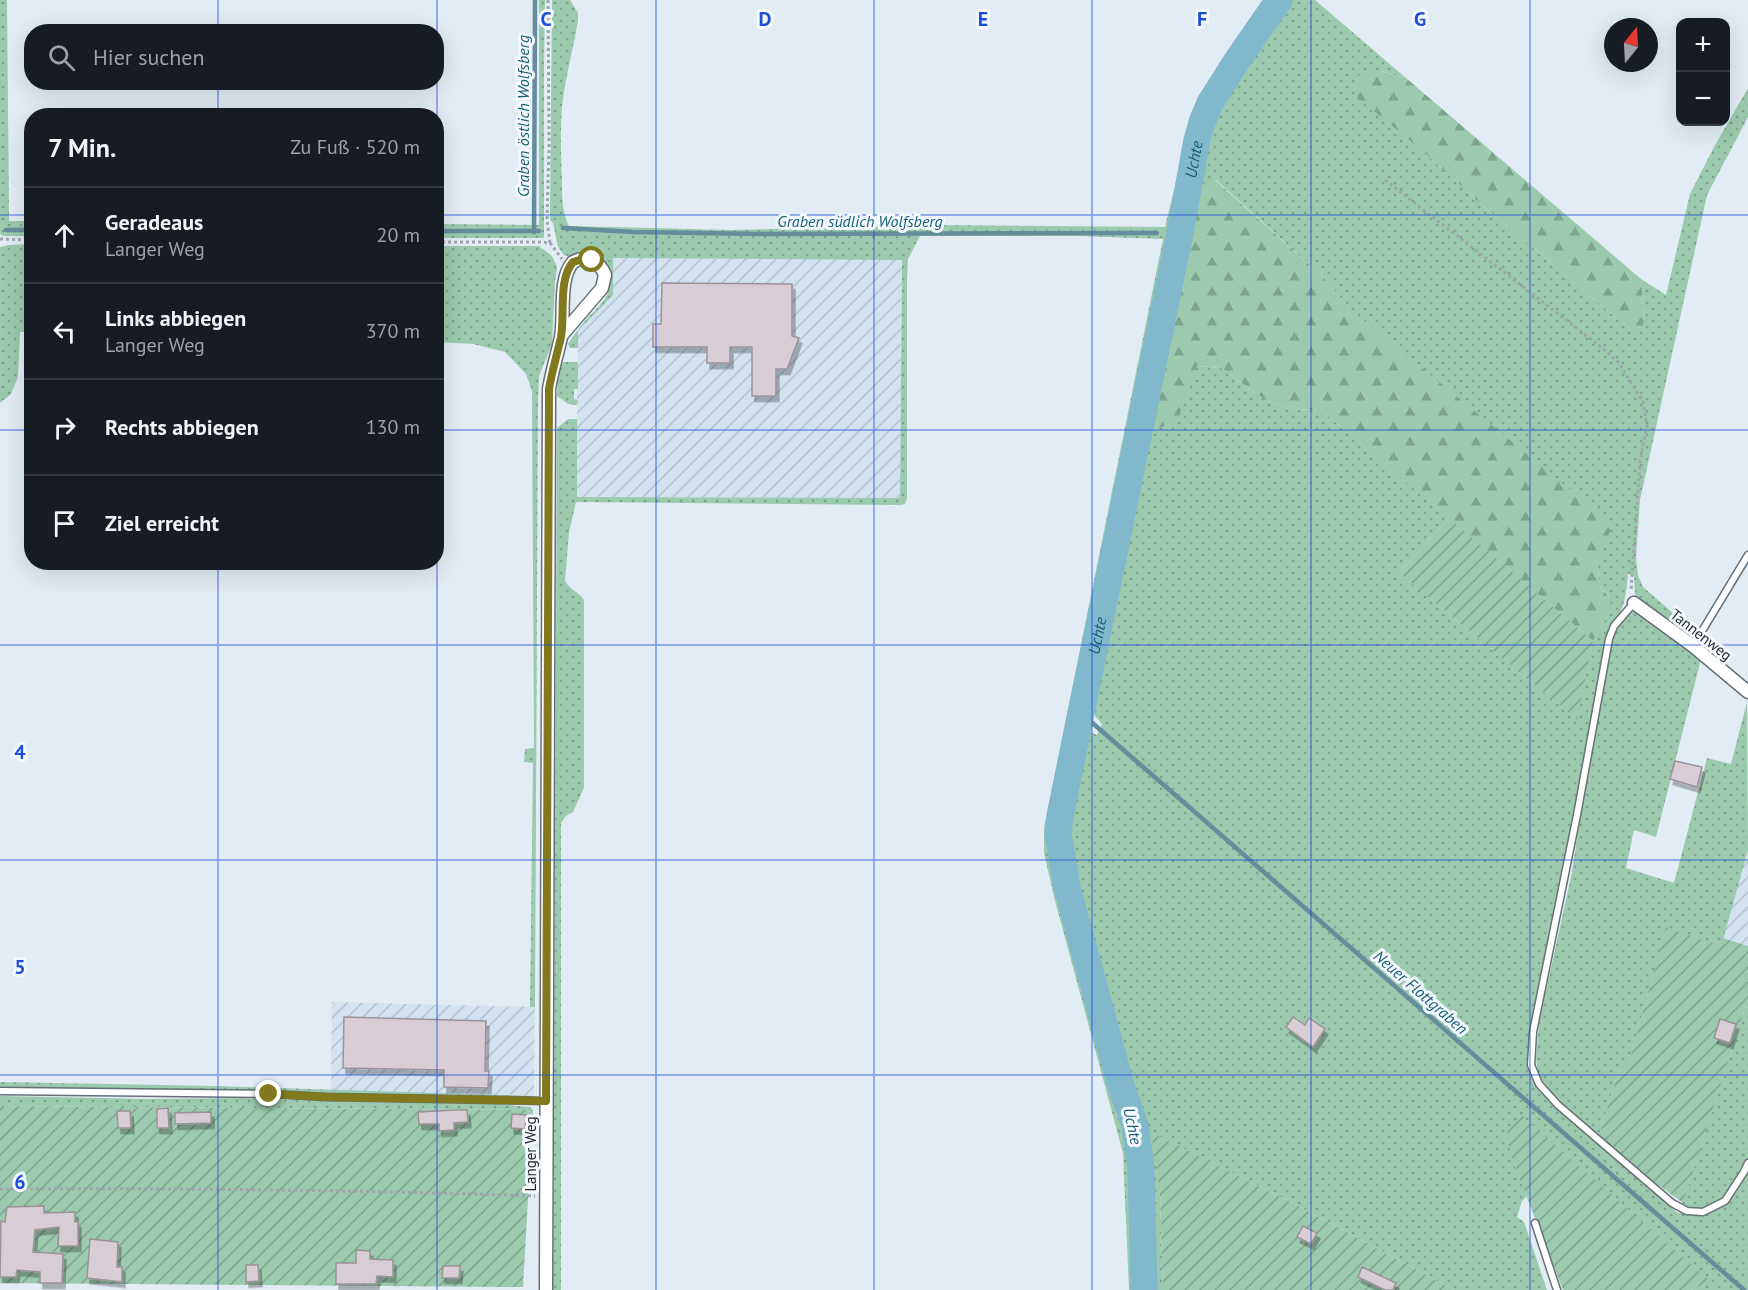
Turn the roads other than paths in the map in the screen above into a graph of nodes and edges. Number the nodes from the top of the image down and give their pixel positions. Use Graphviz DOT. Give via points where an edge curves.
graph roads {
  1 [pos="561,336"];
  2 [pos="1748,555"];
  3 [pos="1634,603"];
  4 [pos="1693,646"];
  5 [pos="1748,692"];
  6 [pos="0,1091"];
  7 [pos="546,1101"];
  8 [pos="1748,1163"];
  9 [pos="1535,1223"];
  10 [pos="546,1290"];
  11 [pos="1557,1290"];
  1 -- 1 [label="street, Langer Weg" via="602,288 603,269 592,260 579,259 568,268"];
  1 -- 7 [label="street, Langer Weg" via="549,389"];
  2 -- 4 [label="lane"];
  3 -- 4 [label="street, Tannenweg"];
  3 -- 8 [label="lane" via="1614,626 1609,639 1533,1032 1531,1065 1539,1084 1558,1105 1672,1203 1687,1211 1703,1212 1725,1201"];
  4 -- 5 [label="street, Tannenweg"];
  6 -- 7 [label="lane"];
  7 -- 10 [label="street, Langer Weg"];
  9 -- 11 [label="lane"];
}
